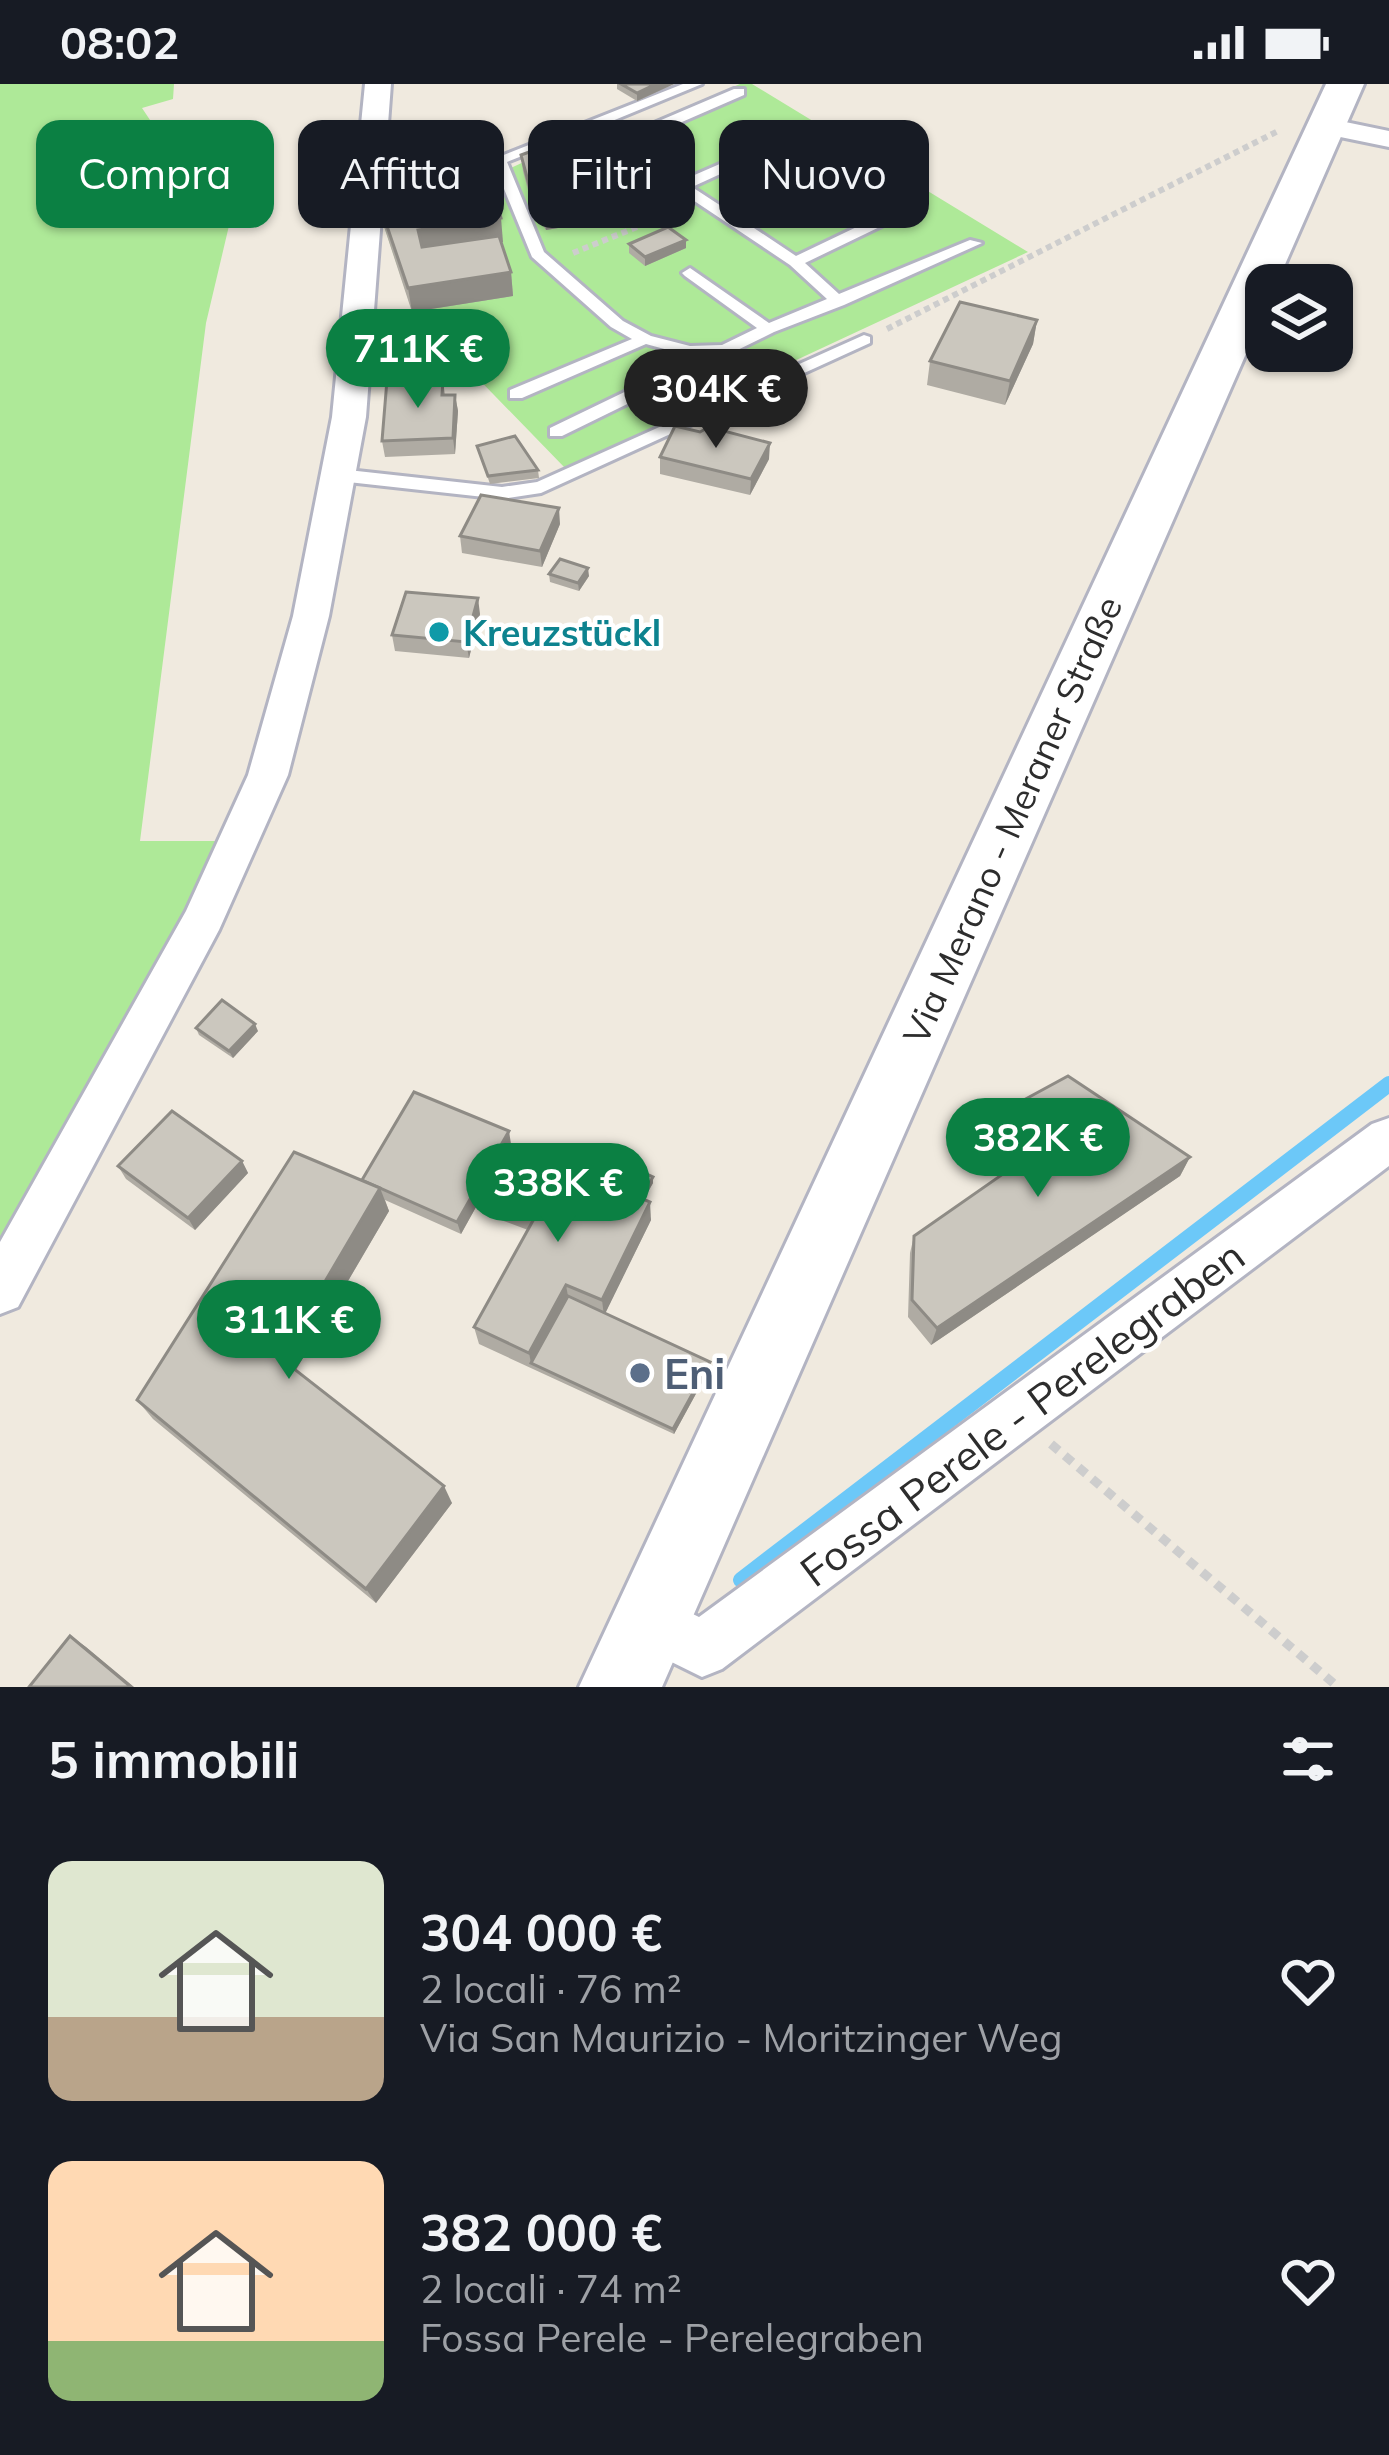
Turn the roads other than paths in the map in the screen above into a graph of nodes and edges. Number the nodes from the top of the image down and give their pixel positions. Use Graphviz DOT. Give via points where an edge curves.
graph roads {
  1 [pos="378,84"];
  2 [pos="695,84"];
  3 [pos="739,92"];
  4 [pos="1354,116"];
  5 [pos="603,120"];
  6 [pos="674,120"];
  7 [pos="504,172"];
  8 [pos="745,228"];
  9 [pos="866,228"];
  10 [pos="975,243"];
  11 [pos="795,262"];
  12 [pos="691,273"];
  13 [pos="839,302"];
  14 [pos="768,329"];
  15 [pos="645,339"];
  16 [pos="864,340"];
  17 [pos="734,347"];
  18 [pos="516,394"];
  19 [pos="556,432"];
  20 [pos="339,476"];
  21 [pos="1389,1139"];
  22 [pos="0,1289"];
  23 [pos="649,1622"];
  24 [pos="620,1687"];
  1 -- 20 [label="street" via="377,180"];
  2 -- 5 [label="lane"];
  3 -- 6 [label="lane"];
  4 -- 23 [label="main road, Via Merano - Meraner Straße"];
  7 -- 15 [label="lane" via="536,254"];
  8 -- 11 [label="lane"];
  9 -- 11 [label="lane"];
  10 -- 13 [label="lane"];
  11 -- 13 [label="lane"];
  12 -- 14 [label="lane"];
  13 -- 14 [label="lane"];
  14 -- 17 [label="lane"];
  15 -- 17 [label="lane" via="690,351"];
  15 -- 18 [label="lane"];
  16 -- 20 [label="lane" via="541,487 502,493"];
  17 -- 19 [label="lane"];
  20 -- 22 [label="street" via="268,775 204,918"];
  21 -- 23 [label="street, Fossa Perele - Perelegraben" via="702,1649"];
  23 -- 24 [label="main road, Via Merano - Meraner Straße"];
}
